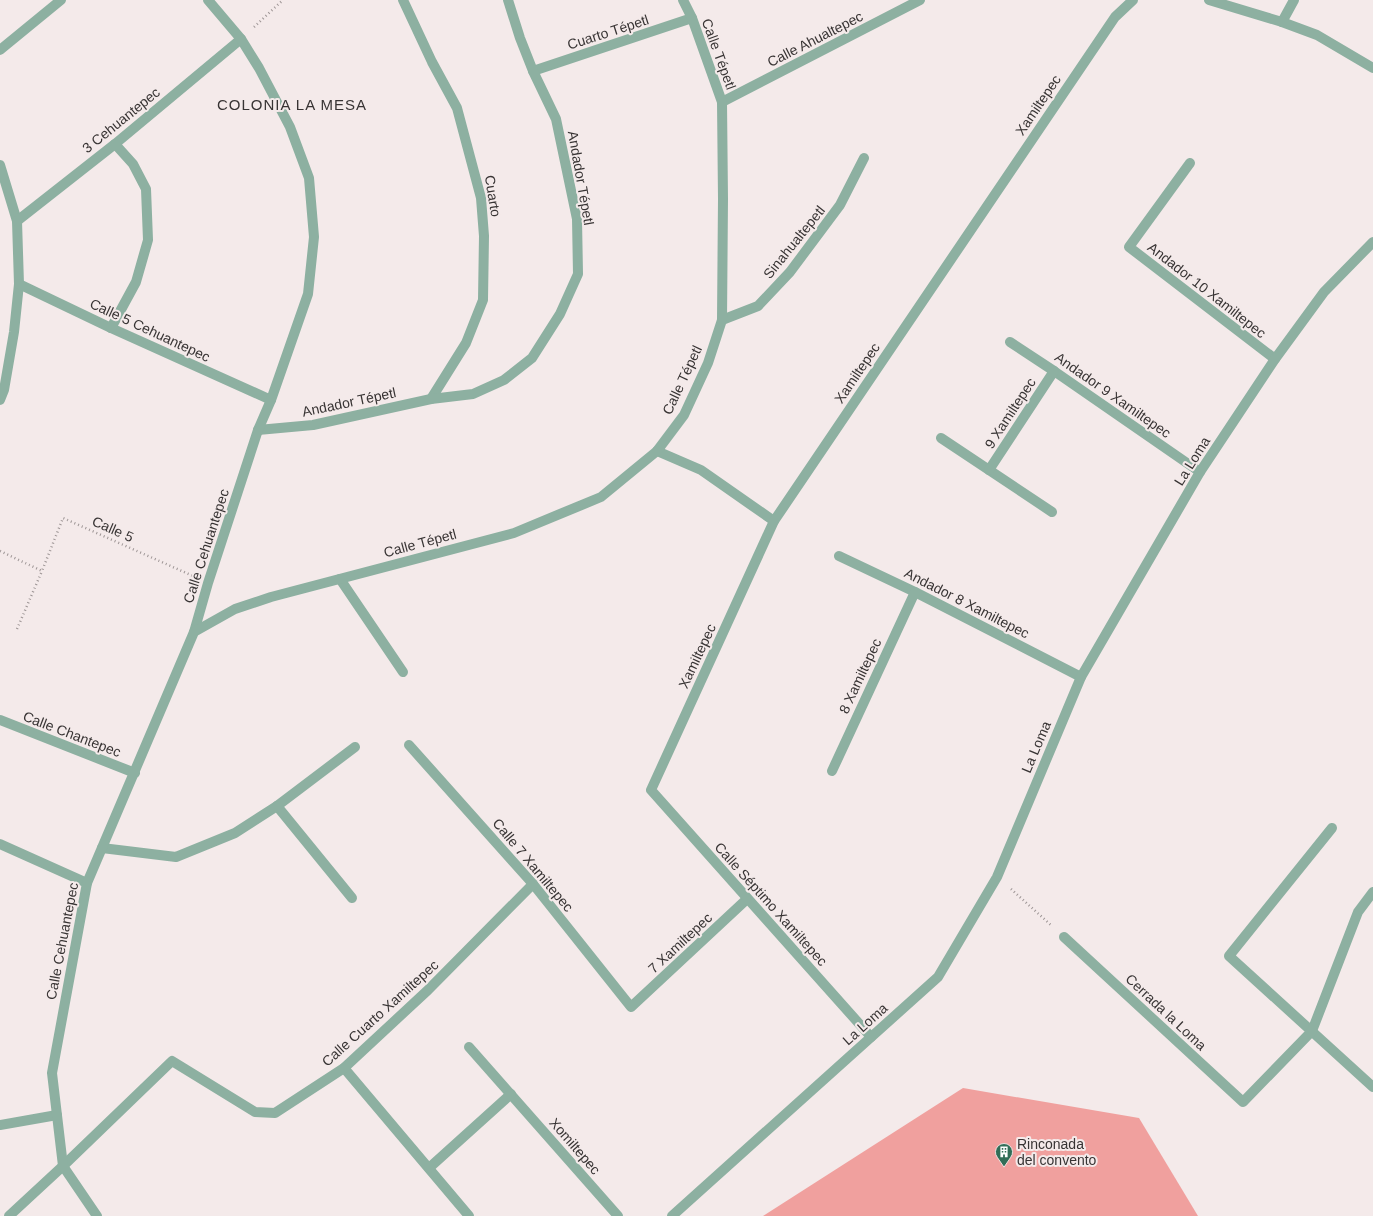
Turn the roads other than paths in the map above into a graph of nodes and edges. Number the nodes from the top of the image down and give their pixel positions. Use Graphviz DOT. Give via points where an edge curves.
graph roads {
  1 [pos="61,0"];
  2 [pos="208,0"];
  3 [pos="403,0"];
  4 [pos="508,0"];
  5 [pos="683,0"];
  6 [pos="1133,0"];
  7 [pos="1210,0"];
  8 [pos="1294,0"];
  9 [pos="916,1"];
  10 [pos="692,18"];
  11 [pos="1282,22"];
  12 [pos="241,39"];
  13 [pos="0,50"];
  14 [pos="1373,68"];
  15 [pos="533,71"];
  16 [pos="722,102"];
  17 [pos="115,144"];
  18 [pos="864,158"];
  19 [pos="1190,163"];
  20 [pos="0,165"];
  21 [pos="17,221"];
  22 [pos="1373,242"];
  23 [pos="18,284"];
  24 [pos="722,320"];
  25 [pos="111,328"];
  26 [pos="1010,342"];
  27 [pos="1275,360"];
  28 [pos="1054,371"];
  29 [pos="431,399"];
  30 [pos="0,400"];
  31 [pos="271,400"];
  32 [pos="258,430"];
  33 [pos="941,438"];
  34 [pos="657,451"];
  35 [pos="989,470"];
  36 [pos="1200,472"];
  37 [pos="1052,512"];
  38 [pos="774,521"];
  39 [pos="839,556"];
  40 [pos="340,579"];
  41 [pos="915,592"];
  42 [pos="194,632"];
  43 [pos="403,672"];
  44 [pos="1081,676"];
  45 [pos="0,720"];
  46 [pos="409,745"];
  47 [pos="356,747"];
  48 [pos="832,772"];
  49 [pos="135,773"];
  50 [pos="651,790"];
  51 [pos="277,806"];
  52 [pos="1332,828"];
  53 [pos="0,844"];
  54 [pos="102,848"];
  55 [pos="87,883"];
  56 [pos="533,884"];
  57 [pos="1373,892"];
  58 [pos="352,898"];
  59 [pos="747,899"];
  60 [pos="1064,937"];
  61 [pos="631,1007"];
  62 [pos="1312,1031"];
  63 [pos="871,1037"];
  64 [pos="469,1047"];
  65 [pos="344,1068"];
  66 [pos="1373,1087"];
  67 [pos="511,1094"];
  68 [pos="57,1115"];
  69 [pos="0,1125"];
  70 [pos="64,1166"];
  71 [pos="428,1168"];
  72 [pos="9,1216"];
  73 [pos="97,1216"];
  74 [pos="469,1216"];
  75 [pos="618,1216"];
  76 [pos="672,1216"];
  1 -- 13 [label="street"];
  2 -- 12 [label="street, Calle Cehuantepec"];
  3 -- 29 [label="street, Cuarto" via="457,108 481,198 483,221 483,300 466,343"];
  4 -- 15 [label="street, Andador Tépetl"];
  5 -- 10 [label="street, Calle Tépetl"];
  6 -- 38 [label="street, Xamiltepec" via="1115,17"];
  7 -- 11 [label="street"];
  8 -- 11 [label="street"];
  9 -- 16 [label="street, Calle Ahualtepec"];
  10 -- 15 [label="street, Cuarto Tépetl"];
  10 -- 16 [label="street, Calle Tépetl"];
  11 -- 14 [label="street" via="1317,35"];
  12 -- 17 [label="street, 3 Cehuantepec"];
  12 -- 31 [label="street, Calle Cehuantepec" via="290,127 309,178 314,237 308,294"];
  15 -- 29 [label="street, Andador Tépetl" via="556,119 576,219 578,274 560,314 532,358 504,380 473,394"];
  16 -- 24 [label="street, Calle Tépetl"];
  17 -- 21 [label="street, 3 Cehuantepec"];
  17 -- 25 [label="street" via="134,164 146,189 148,240 136,282"];
  18 -- 24 [label="street, Sinahualtepetl" via="840,205 790,272 758,306"];
  19 -- 27 [label="street, Andador 10 Xamiltepec" via="1129,247"];
  20 -- 21 [label="street"];
  21 -- 23 [label="street"];
  22 -- 27 [label="street, La Loma" via="1324,292"];
  23 -- 25 [label="street, Calle 5 Cehuantepec"];
  23 -- 30 [label="street" via="14,332"];
  24 -- 34 [label="street, Calle Tépetl" via="708,363 684,414"];
  25 -- 31 [label="street, Calle 5 Cehuantepec"];
  26 -- 28 [label="street, Andador 9 Xamiltepec"];
  27 -- 36 [label="street, La Loma"];
  28 -- 35 [label="street, 9 Xamiltepec"];
  28 -- 36 [label="street, Andador 9 Xamiltepec"];
  29 -- 32 [label="street, Andador Tépetl" via="313,425"];
  31 -- 32 [label="street, Calle Cehuantepec"];
  32 -- 42 [label="street, Calle Cehuantepec"];
  33 -- 35 [label="street, 9 Xamiltepec"];
  34 -- 38 [label="street" via="701,470"];
  34 -- 40 [label="street, Calle Tépetl" via="601,497 514,533"];
  35 -- 37 [label="street, 9 Xamiltepec"];
  36 -- 44 [label="street, La Loma"];
  38 -- 50 [label="street, Xamiltepec"];
  39 -- 41 [label="street, Andador 8 Xamiltepec"];
  40 -- 42 [label="street, Calle Tépetl" via="235,609"];
  40 -- 43 [label="street"];
  41 -- 44 [label="street, Andador 8 Xamiltepec"];
  41 -- 48 [label="street, 8 Xamiltepec"];
  42 -- 49 [label="street, Calle Cehuantepec"];
  44 -- 63 [label="street, La Loma" via="997,877 938,976"];
  45 -- 49 [label="street, Calle Chantepec"];
  46 -- 56 [label="street, Calle 7 Xamiltepec"];
  47 -- 51 [label="street"];
  49 -- 54 [label="street, Calle Cehuantepec"];
  50 -- 59 [label="street, Calle Séptimo Xamiltepec"];
  51 -- 54 [label="street" via="236,833 176,857"];
  51 -- 58 [label="street"];
  52 -- 62 [label="street" via="1229,956"];
  53 -- 55 [label="street"];
  54 -- 55 [label="street, Calle Cehuantepec"];
  55 -- 68 [label="street, Calle Cehuantepec" via="52,1073"];
  56 -- 61 [label="street, Calle 7 Xamiltepec"];
  56 -- 65 [label="street, Calle Cuarto Xamiltepec" via="428,990"];
  57 -- 62 [label="street" via="1358,912"];
  59 -- 61 [label="street, 7 Xamiltepec"];
  59 -- 63 [label="street, Calle Séptimo Xamiltepec"];
  60 -- 62 [label="street, Cerrada la Loma" via="1243,1102"];
  62 -- 66 [label="street"];
  63 -- 76 [label="street, La Loma"];
  64 -- 67 [label="street, Xomiltepec"];
  65 -- 70 [label="street, Calle Cuarto Xamiltepec" via="275,1113 268,1113 255,1112 172,1061"];
  65 -- 71 [label="street"];
  67 -- 71 [label="street"];
  67 -- 75 [label="street, Xomiltepec"];
  68 -- 69 [label="street"];
  68 -- 70 [label="street, Calle Cehuantepec"];
  70 -- 72 [label="street"];
  70 -- 73 [label="street, Calle Cehuantepec"];
  71 -- 74 [label="street"];
}
